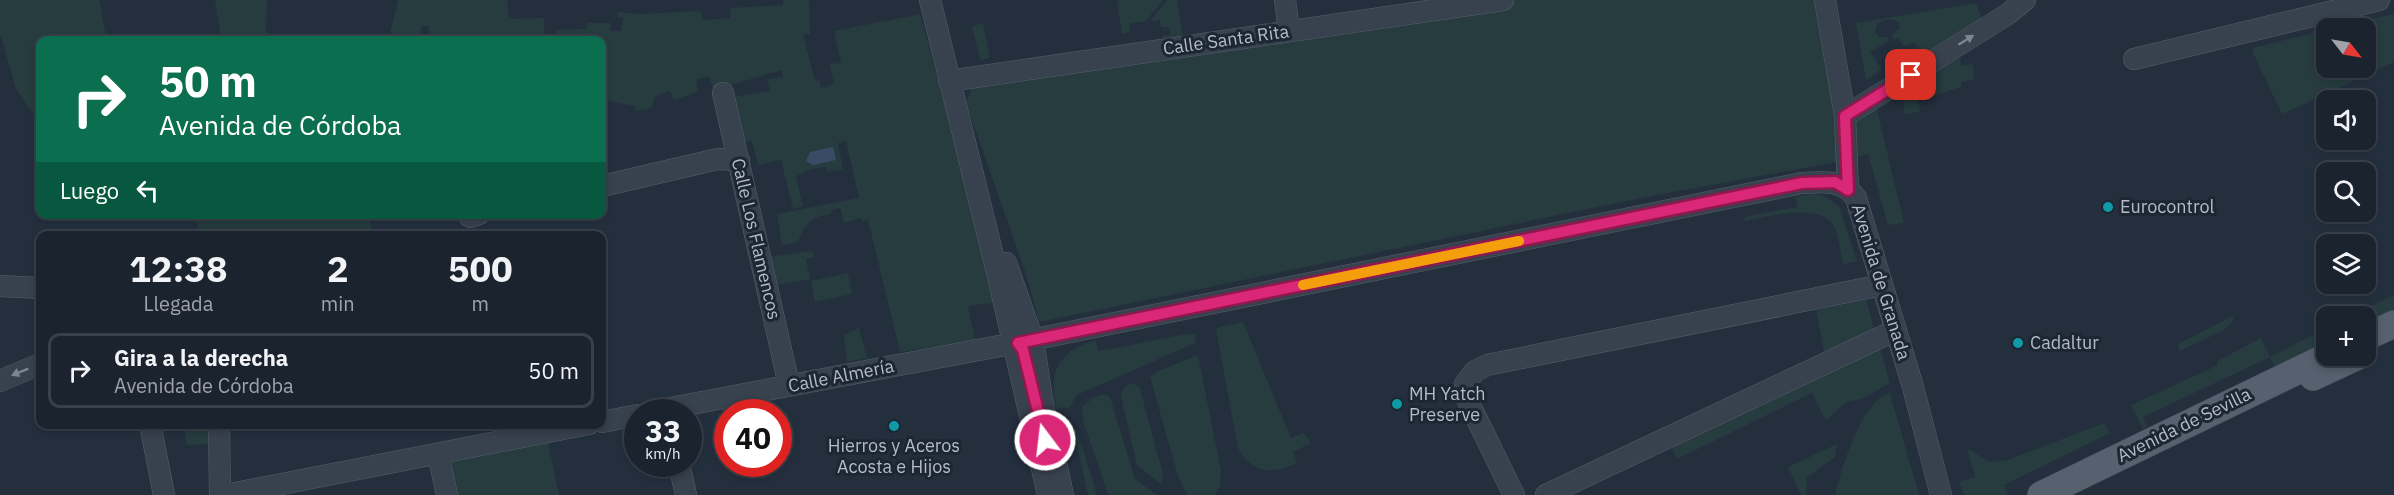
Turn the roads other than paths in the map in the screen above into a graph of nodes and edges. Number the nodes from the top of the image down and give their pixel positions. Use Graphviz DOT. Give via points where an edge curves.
graph roads {
  1 [pos="930,0"];
  2 [pos="1285,0"];
  3 [pos="1503,0"];
  4 [pos="1825,0"];
  5 [pos="2025,0"];
  6 [pos="2379,0"];
  7 [pos="1467,2"];
  8 [pos="2322,7"];
  9 [pos="1289,31"];
  10 [pos="2134,59"];
  11 [pos="949,81"];
  12 [pos="723,93"];
  13 [pos="1845,116"];
  14 [pos="738,160"];
  15 [pos="973,176"];
  16 [pos="606,185"];
  17 [pos="1848,190"];
  18 [pos="1882,285"];
  19 [pos="0,286"];
  20 [pos="36,288"];
  21 [pos="2394,324"];
  22 [pos="1896,330"];
  23 [pos="2376,332"];
  24 [pos="2394,338"];
  25 [pos="1023,342"];
  26 [pos="2376,347"];
  27 [pos="2316,362"];
  28 [pos="36,366"];
  29 [pos="2337,366"];
  30 [pos="0,381"];
  31 [pos="789,385"];
  32 [pos="702,403"];
  33 [pos="624,418"];
  34 [pos="606,421"];
  35 [pos="151,429"];
  36 [pos="219,429"];
  37 [pos="563,429"];
  38 [pos="438,453"];
  39 [pos="682,477"];
  40 [pos="1943,494"];
  41 [pos="164,495"];
  42 [pos="220,495"];
  43 [pos="225,495"];
  44 [pos="447,495"];
  45 [pos="686,495"];
  46 [pos="1048,495"];
  47 [pos="1063,495"];
  48 [pos="1514,495"];
  49 [pos="1546,495"];
  50 [pos="2041,495"];
  51 [pos="2072,495"];
  1 -- 11 [label="street"];
  2 -- 9 [label="street"];
  3 -- 7 [label="street, Calle Santa Rita"];
  4 -- 13 [label="street, Avenida de Granada"];
  13 -- 5 [label="street, one-way"];
  6 -- 8 [label="street"];
  7 -- 9 [label="street, Calle Santa Rita"];
  8 -- 10 [label="street"];
  9 -- 11 [label="street, Calle Santa Rita"];
  11 -- 15 [label="street"];
  12 -- 14 [label="street, Calle Los Flamencos"];
  13 -- 17 [label="street, Avenida de Granada"];
  14 -- 16 [label="street" via="718,159"];
  14 -- 31 [label="street, Calle Los Flamencos"];
  15 -- 25 [label="street"];
  15 -- 25 [label="street" via="998,276"];
  17 -- 18 [label="street, Avenida de Granada" via="1856,198"];
  17 -- 25 [label="street, Calle Almería" via="1835,182 1802,183"];
  18 -- 22 [label="street, Avenida de Granada"];
  18 -- 48 [label="street" via="1475,371 1465,384 1468,401"];
  19 -- 20 [label="street"];
  21 -- 23 [label="main road"];
  22 -- 40 [label="street, Avenida de Granada"];
  22 -- 49 [label="street"];
  24 -- 26 [label="main road"];
  25 -- 31 [label="street, Calle Almería"];
  25 -- 46 [label="street"];
  25 -- 47 [label="street" via="1042,396"];
  27 -- 50 [label="main road, Avenida de Sevilla"];
  28 -- 30 [label="street, one-way"];
  29 -- 51 [label="main road, Avenida de Sevilla"];
  31 -- 32 [label="street, Calle Almería"];
  33 -- 34 [label="street"];
  35 -- 41 [label="street"];
  36 -- 42 [label="street"];
  37 -- 38 [label="street"];
  38 -- 43 [label="street"];
  38 -- 44 [label="street"];
  39 -- 45 [label="street"];
}
